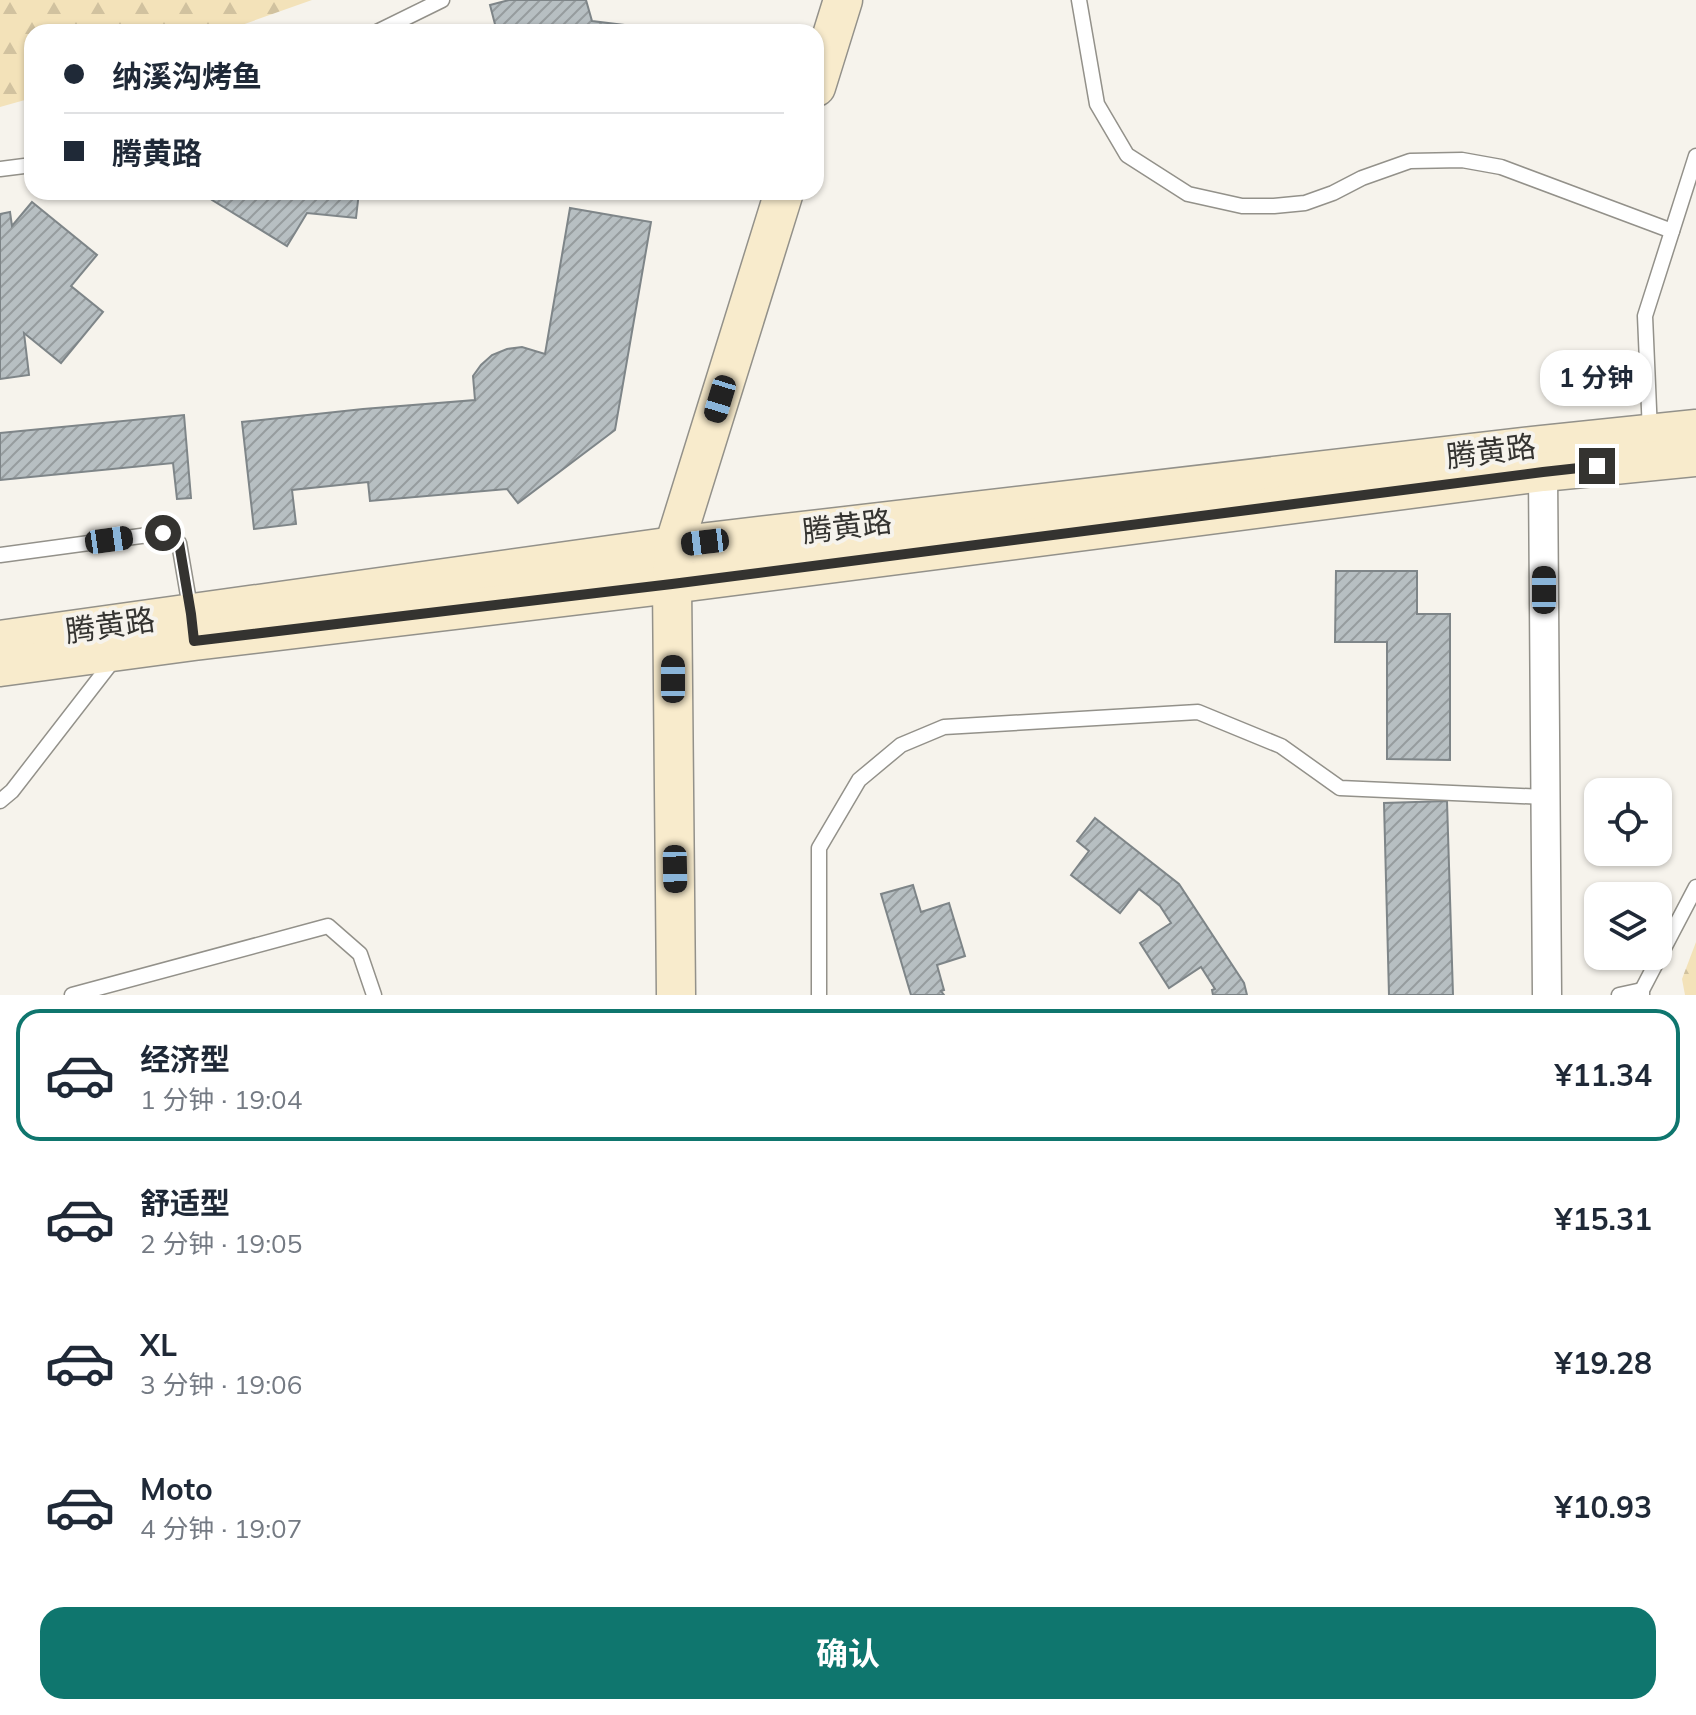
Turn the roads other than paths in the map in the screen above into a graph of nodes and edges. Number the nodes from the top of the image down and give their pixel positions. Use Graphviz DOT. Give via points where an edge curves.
graph roads {
  1 [pos="442,0"];
  2 [pos="843,0"];
  3 [pos="1079,0"];
  4 [pos="393,24"];
  5 [pos="824,61"];
  6 [pos="1696,156"];
  7 [pos="24,166"];
  8 [pos="0,169"];
  9 [pos="782,200"];
  10 [pos="1672,231"];
  11 [pos="1696,429"];
  12 [pos="1650,447"];
  13 [pos="1696,457"];
  14 [pos="1543,472"];
  15 [pos="674,546"];
  16 [pos="0,555"];
  17 [pos="672,584"];
  18 [pos="192,627"];
  19 [pos="121,637"];
  20 [pos="0,640"];
  21 [pos="0,667"];
  22 [pos="1545,797"];
  23 [pos="0,801"];
  24 [pos="1696,887"];
  25 [pos="1642,992"];
  26 [pos="72,995"];
  27 [pos="374,995"];
  28 [pos="676,995"];
  29 [pos="819,995"];
  30 [pos="1547,995"];
  31 [pos="1619,995"];
  1 -- 4 [label="lane"];
  2 -- 5 [label="main road"];
  3 -- 10 [label="lane" via="1097,104 1127,155 1188,194 1242,206 1305,203 1410,161 1462,160 1501,167"];
  6 -- 10 [label="lane"];
  7 -- 8 [label="lane"];
  9 -- 15 [label="main road"];
  10 -- 12 [label="lane" via="1645,316"];
  11 -- 12 [label="main road, 腾黄路"];
  12 -- 13 [label="main road, 腾黄路"];
  12 -- 14 [label="main road, 腾黄路"];
  12 -- 15 [label="main road, 腾黄路" via="1540,445"];
  14 -- 17 [label="main road, 腾黄路"];
  14 -- 22 [label="street"];
  15 -- 17 [label="main road"];
  15 -- 18 [label="main road, 腾黄路"];
  16 -- 18 [label="lane" via="163,533 179,543"];
  17 -- 18 [label="main road, 腾黄路"];
  17 -- 28 [label="main road"];
  18 -- 19 [label="main road, 腾黄路"];
  19 -- 20 [label="main road, 腾黄路"];
  19 -- 21 [label="main road, 腾黄路"];
  19 -- 23 [label="lane"];
  22 -- 29 [label="lane" via="1340,788 1281,746 1198,712 944,727 901,745 859,780 819,848"];
  22 -- 30 [label="street"];
  24 -- 25 [label="lane"];
  25 -- 31 [label="lane"];
  26 -- 27 [label="lane" via="328,926 360,954"];
}
